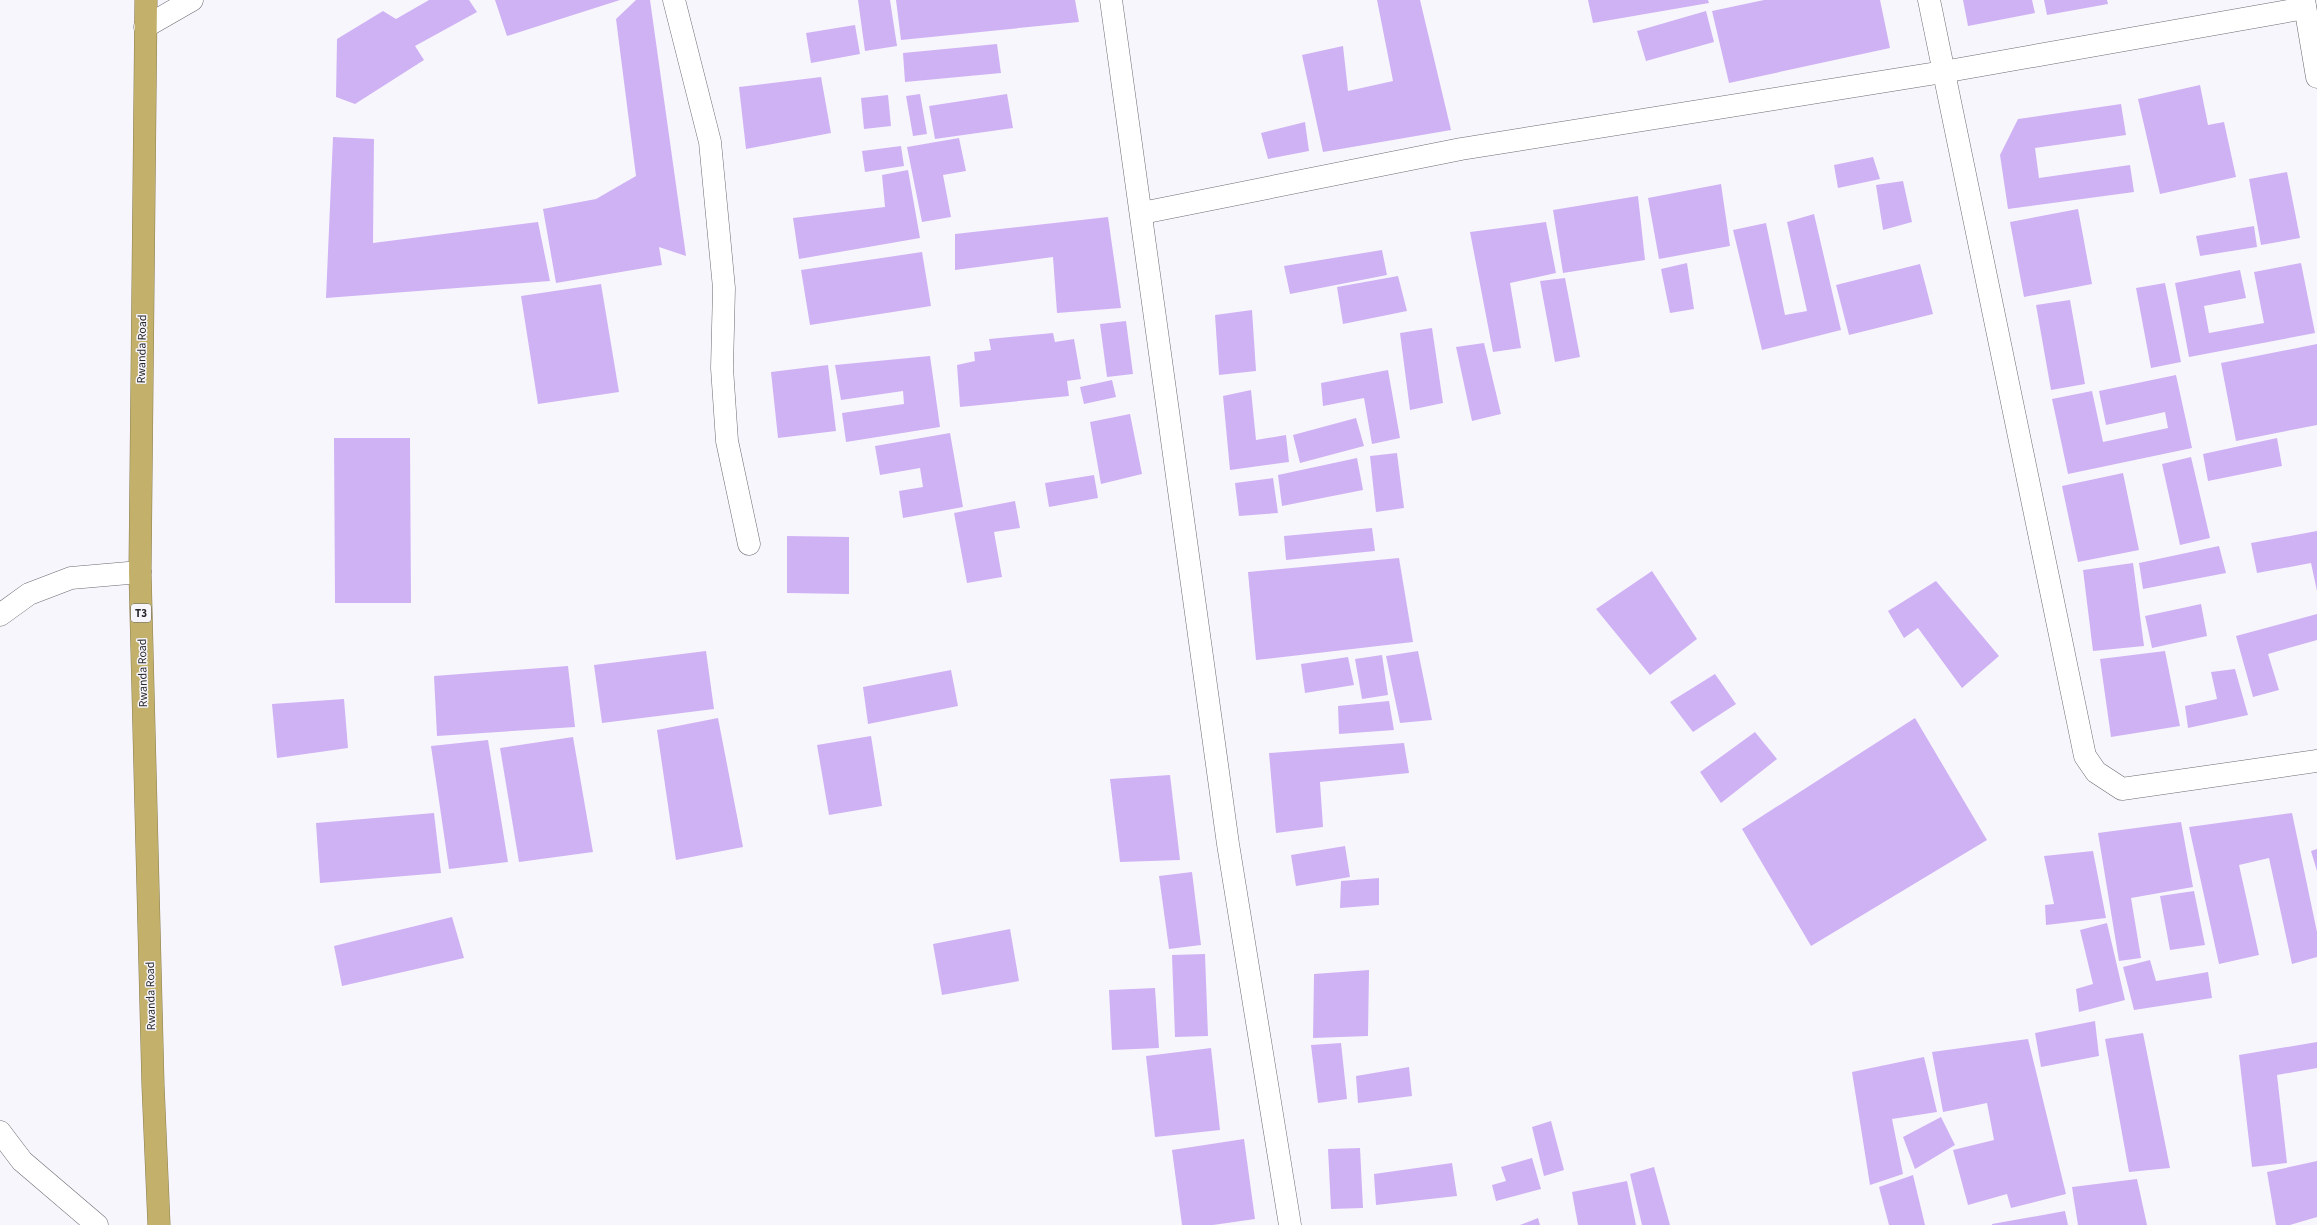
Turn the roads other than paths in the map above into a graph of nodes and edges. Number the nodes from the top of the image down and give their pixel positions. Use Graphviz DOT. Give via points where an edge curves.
graph roads {
  1 [pos="146,0"];
  2 [pos="192,0"];
  3 [pos="674,0"];
  4 [pos="1111,0"];
  5 [pos="1929,0"];
  6 [pos="2304,4"];
  7 [pos="145,27"];
  8 [pos="1943,72"];
  9 [pos="2317,77"];
  10 [pos="1142,213"];
  11 [pos="750,544"];
  12 [pos="140,572"];
  13 [pos="0,615"];
  14 [pos="2317,761"];
  15 [pos="0,1132"];
  16 [pos="97,1225"];
  17 [pos="159,1225"];
  18 [pos="1290,1225"];
  1 -- 7 [label="highway, Rwanda Road / T3"];
  2 -- 7 [label="street"];
  3 -- 11 [label="street" via="710,142 724,288 722,368 727,441"];
  4 -- 10 [label="street"];
  5 -- 8 [label="street"];
  6 -- 8 [label="street"];
  6 -- 9 [label="street"];
  7 -- 12 [label="highway, Rwanda Road / T3"];
  8 -- 10 [label="street" via="1461,150"];
  8 -- 14 [label="street" via="2085,756 2096,772 2122,789"];
  10 -- 18 [label="street" via="1228,844"];
  12 -- 13 [label="street" via="71,578 29,594"];
  12 -- 17 [label="highway, Rwanda Road / T3"];
  15 -- 16 [label="street" via="22,1161"];
}
